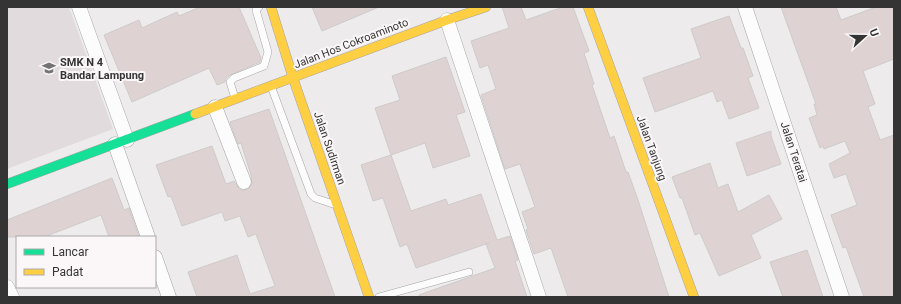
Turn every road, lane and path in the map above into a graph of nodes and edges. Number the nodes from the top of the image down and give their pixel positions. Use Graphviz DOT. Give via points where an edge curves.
graph roads {
  1 [pos="80,7"];
  2 [pos="259,7"];
  3 [pos="271,7"];
  4 [pos="486,7"];
  5 [pos="588,7"];
  6 [pos="745,7"];
  7 [pos="447,20"];
  8 [pos="293,78"];
  9 [pos="271,86"];
  10 [pos="236,100"];
  11 [pos="215,107"];
  12 [pos="121,142"];
  13 [pos="244,182"];
  14 [pos="7,184"];
  15 [pos="337,206"];
  16 [pos="148,236"];
  17 [pos="156,260"];
  18 [pos="468,272"];
  19 [pos="7,288"];
  20 [pos="12,297"];
  21 [pos="169,297"];
  22 [pos="368,297"];
  23 [pos="379,297"];
  24 [pos="539,297"];
  25 [pos="694,297"];
  26 [pos="842,297"];
  1 -- 12 [label="street"];
  2 -- 10 [label="lane" via="256,10 268,52 267,60 264,66 230,82"];
  3 -- 8 [label="street, Jalan Sudirman"];
  4 -- 7 [label="street, Jalan Hos Cokroaminoto"];
  5 -- 25 [label="street, Jalan Tanjung"];
  6 -- 26 [label="street, Jalan Teratai"];
  7 -- 8 [label="street, Jalan Hos Cokroaminoto"];
  7 -- 24 [label="street"];
  8 -- 9 [label="street, Jalan Hos Cokroaminoto"];
  8 -- 15 [label="street, Jalan Sudirman"];
  9 -- 10 [label="street, Jalan Hos Cokroaminoto"];
  9 -- 15 [label="lane" via="311,194"];
  10 -- 11 [label="street, Jalan Hos Cokroaminoto"];
  11 -- 12 [label="street, Jalan Hos Cokroaminoto"];
  11 -- 13 [label="street"];
  12 -- 14 [label="street, Jalan Hos Cokroaminoto"];
  12 -- 16 [label="street"];
  15 -- 22 [label="street, Jalan Sudirman"];
  17 -- 21 [label="street"];
  18 -- 23 [label="lane"];
  19 -- 20 [label="street"];
}
